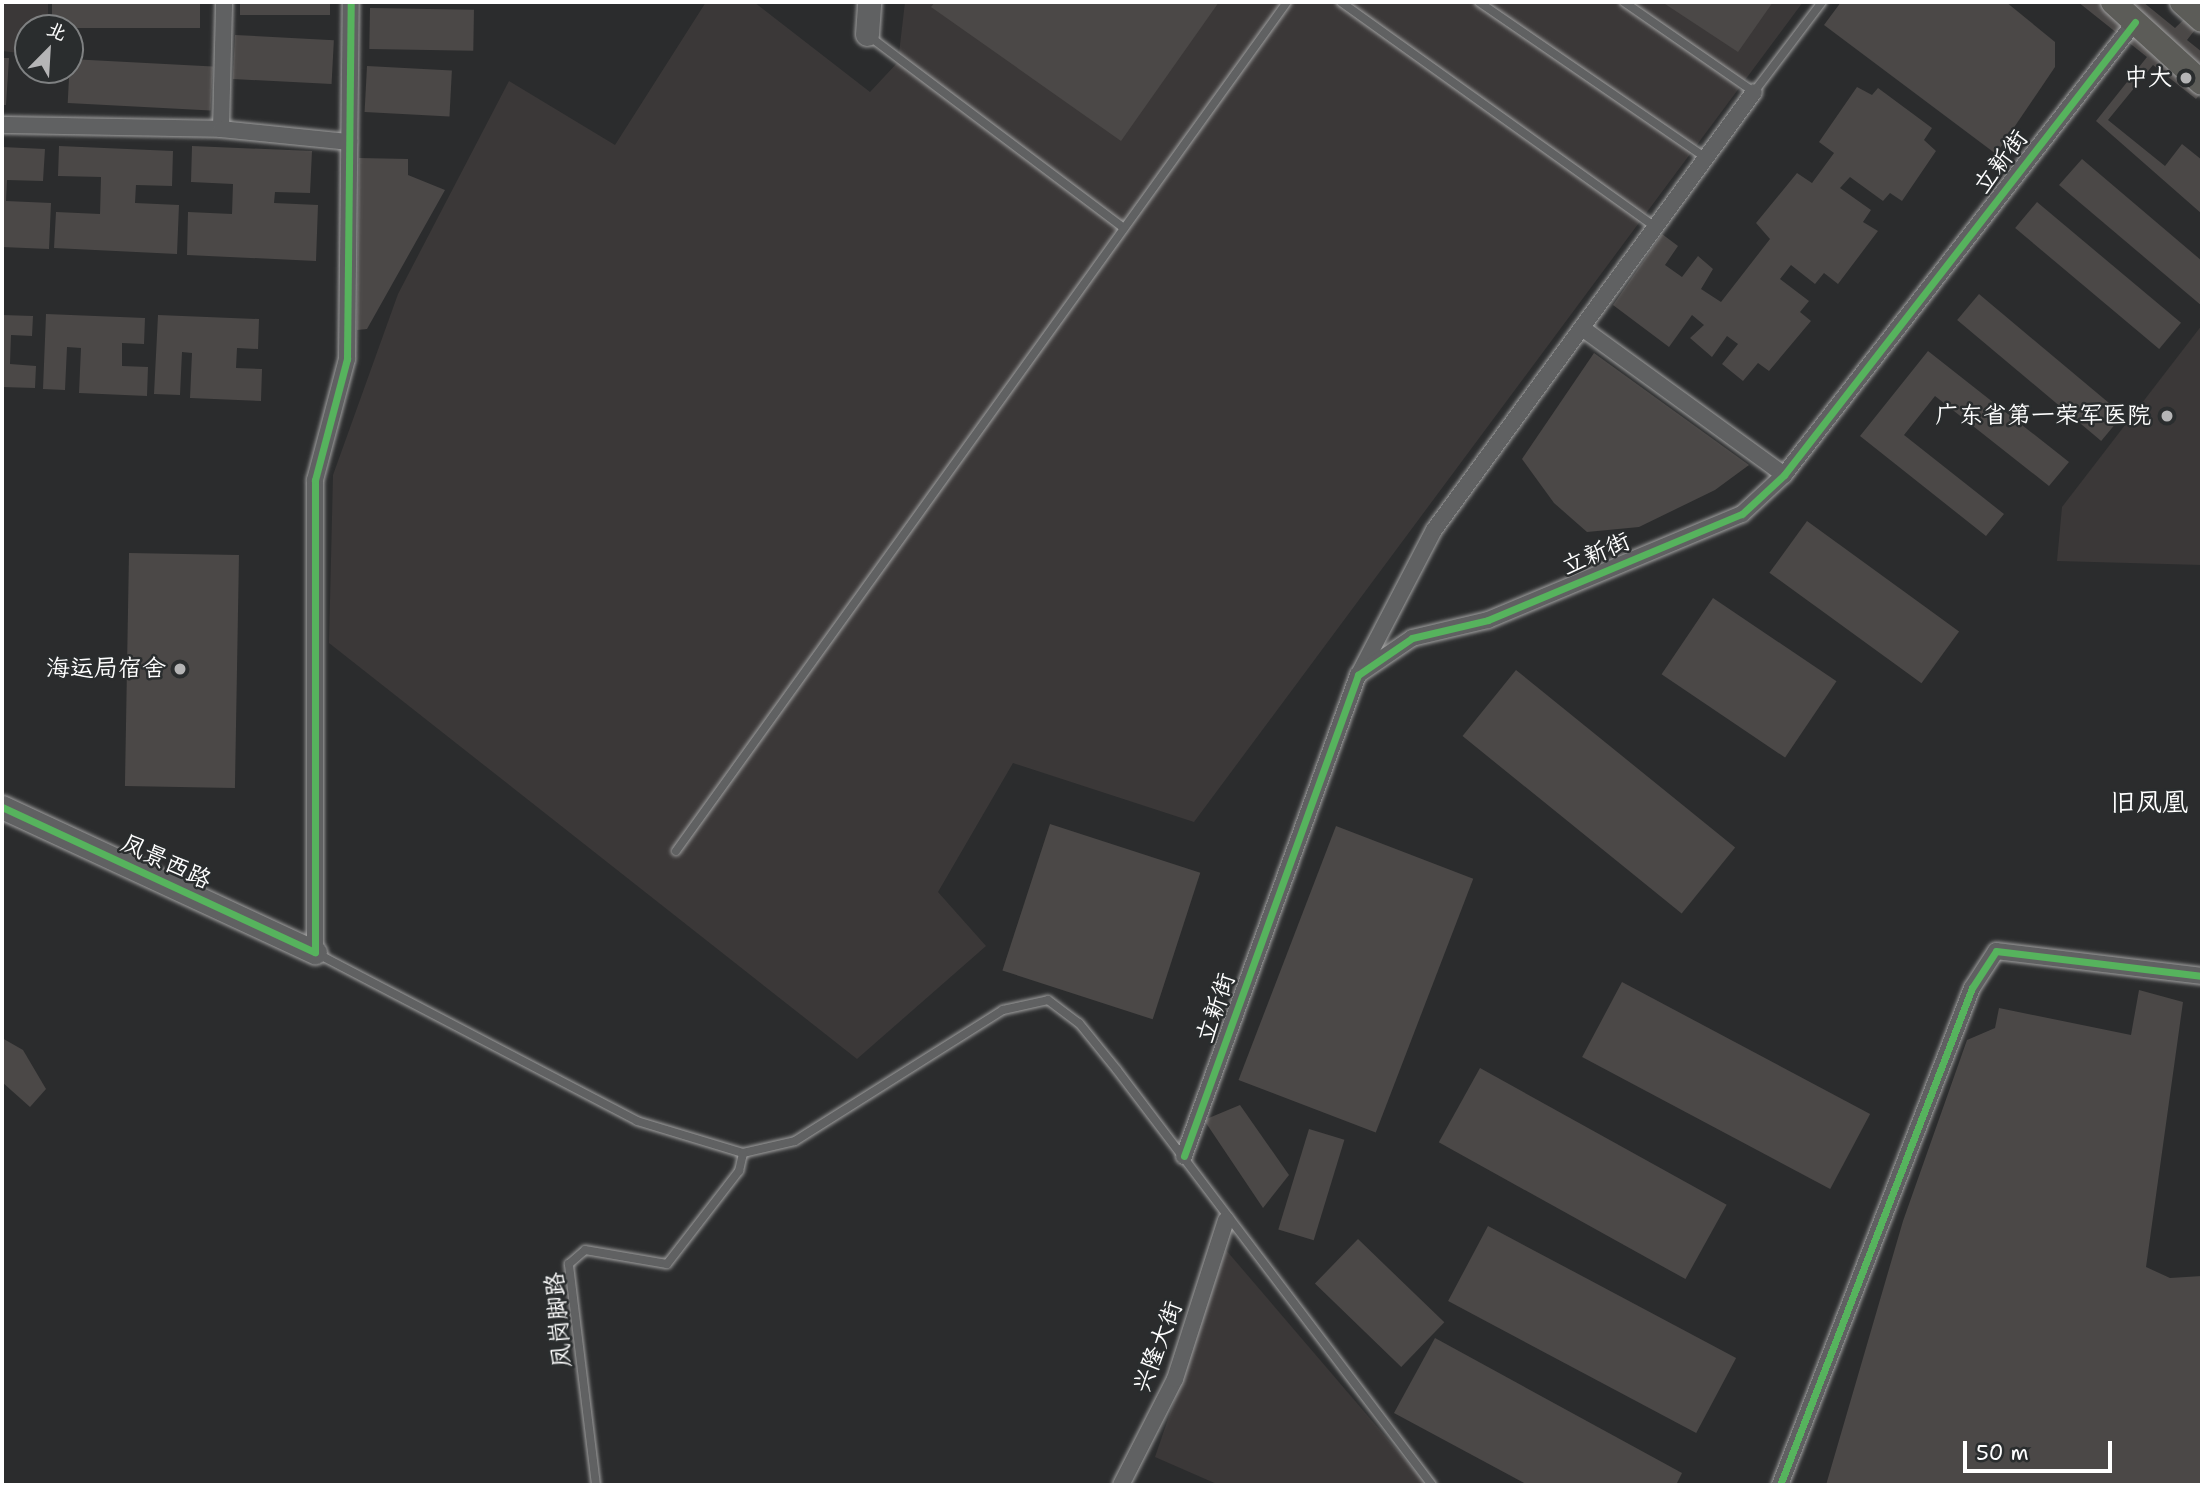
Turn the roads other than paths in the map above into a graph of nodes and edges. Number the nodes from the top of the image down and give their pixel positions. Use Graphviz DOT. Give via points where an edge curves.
graph roads {
  1 [pos="224,2"];
  2 [pos="351,2"];
  3 [pos="869,2"];
  4 [pos="1287,2"];
  5 [pos="1341,2"];
  6 [pos="1479,2"];
  7 [pos="1624,2"];
  8 [pos="1822,2"];
  9 [pos="2113,2"];
  10 [pos="2182,2"];
  11 [pos="1638,6"];
  12 [pos="2202,20"];
  13 [pos="2135,22"];
  14 [pos="867,34"];
  15 [pos="2202,83"];
  16 [pos="1754,92"];
  17 [pos="2,125"];
  18 [pos="221,129"];
  19 [pos="349,142"];
  20 [pos="1706,158"];
  21 [pos="1655,227"];
  22 [pos="1124,228"];
  23 [pos="1582,328"];
  24 [pos="1784,475"];
  25 [pos="1358,675"];
  26 [pos="2,807"];
  27 [pos="676,851"];
  28 [pos="315,952"];
  29 [pos="2202,976"];
  30 [pos="743,1153"];
  31 [pos="1184,1156"];
  32 [pos="1226,1220"];
  33 [pos="596,1485"];
  34 [pos="1121,1485"];
  35 [pos="1432,1485"];
  36 [pos="1780,1485"];
  1 -- 18 [label="street"];
  2 -- 19 [label="street"];
  3 -- 14 [label="street"];
  4 -- 22 [label="lane"];
  5 -- 21 [label="lane"];
  6 -- 20 [label="lane"];
  7 -- 11 [label="lane"];
  8 -- 16 [label="lane"];
  9 -- 13 [label="main road"];
  10 -- 12 [label="main road"];
  11 -- 16 [label="lane"];
  13 -- 15 [label="main road"];
  13 -- 24 [label="street, 立新街"];
  14 -- 22 [label="lane"];
  16 -- 20 [label="street"];
  17 -- 18 [label="street"];
  18 -- 19 [label="street"];
  19 -- 28 [label="street" via="347,359 315,480"];
  20 -- 21 [label="street"];
  21 -- 23 [label="street"];
  22 -- 27 [label="lane"];
  23 -- 24 [label="street"];
  23 -- 25 [label="street" via="1434,530"];
  24 -- 25 [label="street, 立新街" via="1742,514 1488,620 1412,638"];
  25 -- 31 [label="street, 立新街"];
  26 -- 28 [label="street, 凤景西路"];
  28 -- 30 [label="lane" via="637,1121"];
  29 -- 36 [label="street" via="1996,951 1972,988"];
  30 -- 31 [label="lane" via="795,1141 1003,1010 1048,1000 1079,1023"];
  30 -- 33 [label="lane, 凤岗脚路" via="739,1171 667,1264 585,1250 569,1264"];
  31 -- 32 [label="lane"];
  32 -- 34 [label="street, 兴隆大街" via="1175,1379"];
  32 -- 35 [label="lane"];
}
